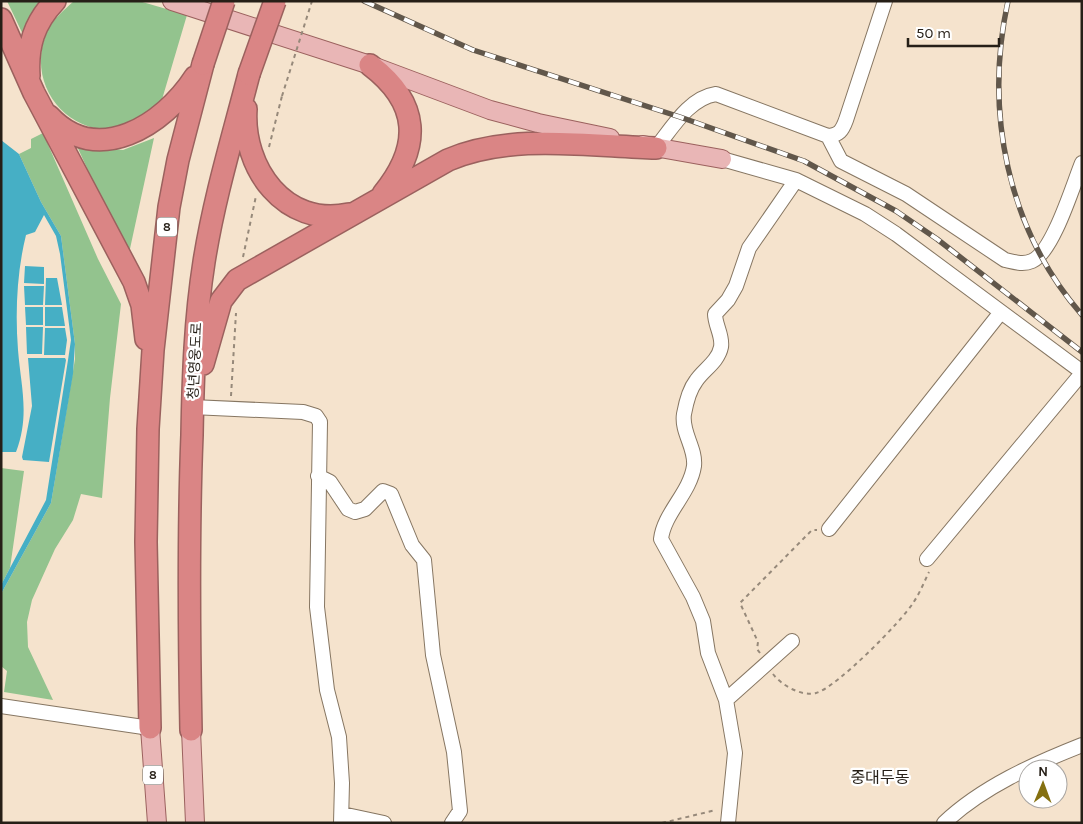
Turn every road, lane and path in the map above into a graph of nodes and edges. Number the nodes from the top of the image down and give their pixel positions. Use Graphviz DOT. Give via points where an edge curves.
graph roads {
  1 [pos="55,1"];
  2 [pos="172,1"];
  3 [pos="224,1"];
  4 [pos="275,1"];
  5 [pos="312,1"];
  6 [pos="885,1"];
  7 [pos="1,20"];
  8 [pos="204,64"];
  9 [pos="370,64"];
  10 [pos="249,74"];
  11 [pos="34,94"];
  12 [pos="828,136"];
  13 [pos="656,148"];
  14 [pos="722,159"];
  15 [pos="1082,164"];
  16 [pos="261,174"];
  17 [pos="796,180"];
  18 [pos="365,208"];
  19 [pos="237,280"];
  20 [pos="236,310"];
  21 [pos="1001,312"];
  22 [pos="1082,372"];
  23 [pos="151,394"];
  24 [pos="193,402"];
  25 [pos="230,408"];
  26 [pos="318,476"];
  27 [pos="829,529"];
  28 [pos="927,559"];
  29 [pos="792,642"];
  30 [pos="767,665"];
  31 [pos="726,700"];
  32 [pos="1,706"];
  33 [pos="150,728"];
  34 [pos="191,730"];
  35 [pos="1082,745"];
  36 [pos="729,807"];
  37 [pos="341,818"];
  38 [pos="157,823"];
  39 [pos="195,823"];
  40 [pos="384,823"];
  41 [pos="452,823"];
  42 [pos="662,823"];
  43 [pos="728,823"];
  44 [pos="944,823"];
  1 -- 11 [label="highway" via="40,20 29,49 29,77"];
  2 -- 9 [label="main road"];
  3 -- 8 [label="highway, 8, bridge"];
  4 -- 10 [label="highway, 청년영웅도로, bridge"];
  5 -- 16 [label="path, bridge"];
  6 -- 12 [label="street" via="842,130 837,135"];
  7 -- 11 [label="highway"];
  8 -- 11 [label="highway" via="175,103 142,129 124,137 90,139 74,134 58,125"];
  8 -- 23 [label="highway, 8" via="168,207"];
  9 -- 13 [label="main road" via="490,110"];
  9 -- 18 [label="highway" via="386,77 405,103 411,134 408,151 392,183 380,198"];
  10 -- 16 [label="highway" via="247,136"];
  10 -- 24 [label="highway, 청년영웅도로" via="223,170 204,261 197,318"];
  11 -- 23 [label="highway" via="134,282 146,330"];
  12 -- 13 [label="street" via="716,94 703,96 680,117"];
  12 -- 15 [label="street" via="841,161 906,194 1005,260 1020,263 1040,256 1049,244"];
  13 -- 14 [label="main road"];
  13 -- 18 [label="highway" via="494,145 470,150 448,160"];
  14 -- 17 [label="street"];
  16 -- 18 [label="highway" via="282,199 313,215 330,217"];
  16 -- 19 [label="path"];
  17 -- 21 [label="street" via="896,234"];
  17 -- 31 [label="street" via="749,248 736,286 715,314 720,350 712,364 695,381 684,415 684,431 694,466 682,497 662,531 661,539 694,597 703,621 708,653"];
  18 -- 19 [label="highway"];
  19 -- 24 [label="highway" via="221,301"];
  20 -- 25 [label="path"];
  21 -- 22 [label="street"];
  21 -- 27 [label="street"];
  22 -- 28 [label="street"];
  23 -- 33 [label="highway, 8" via="146,542"];
  24 -- 25 [label="street"];
  24 -- 34 [label="highway, 청년영웅도로" via="188,604"];
  25 -- 26 [label="street" via="303,412 316,416 320,422"];
  26 -- 37 [label="street" via="317,607 326,690 339,737"];
  26 -- 41 [label="street" via="330,482 348,509 356,512 366,509 383,491 391,494 412,545 424,560 433,655 454,752 460,810"];
  27 -- 30 [label="path" via="812,530 740,602"];
  28 -- 30 [label="path" via="931,567 913,604 850,671 829,687 815,694 786,687 780,684"];
  29 -- 30 [label="street"];
  30 -- 31 [label="street"];
  31 -- 36 [label="street" via="735,753"];
  32 -- 33 [label="street"];
  33 -- 38 [label="main road, 8"];
  34 -- 39 [label="main road"];
  35 -- 44 [label="street" via="1040,762 986,792 954,812"];
  36 -- 42 [label="path"];
  36 -- 43 [label="street"];
  37 -- 40 [label="street"];
}
